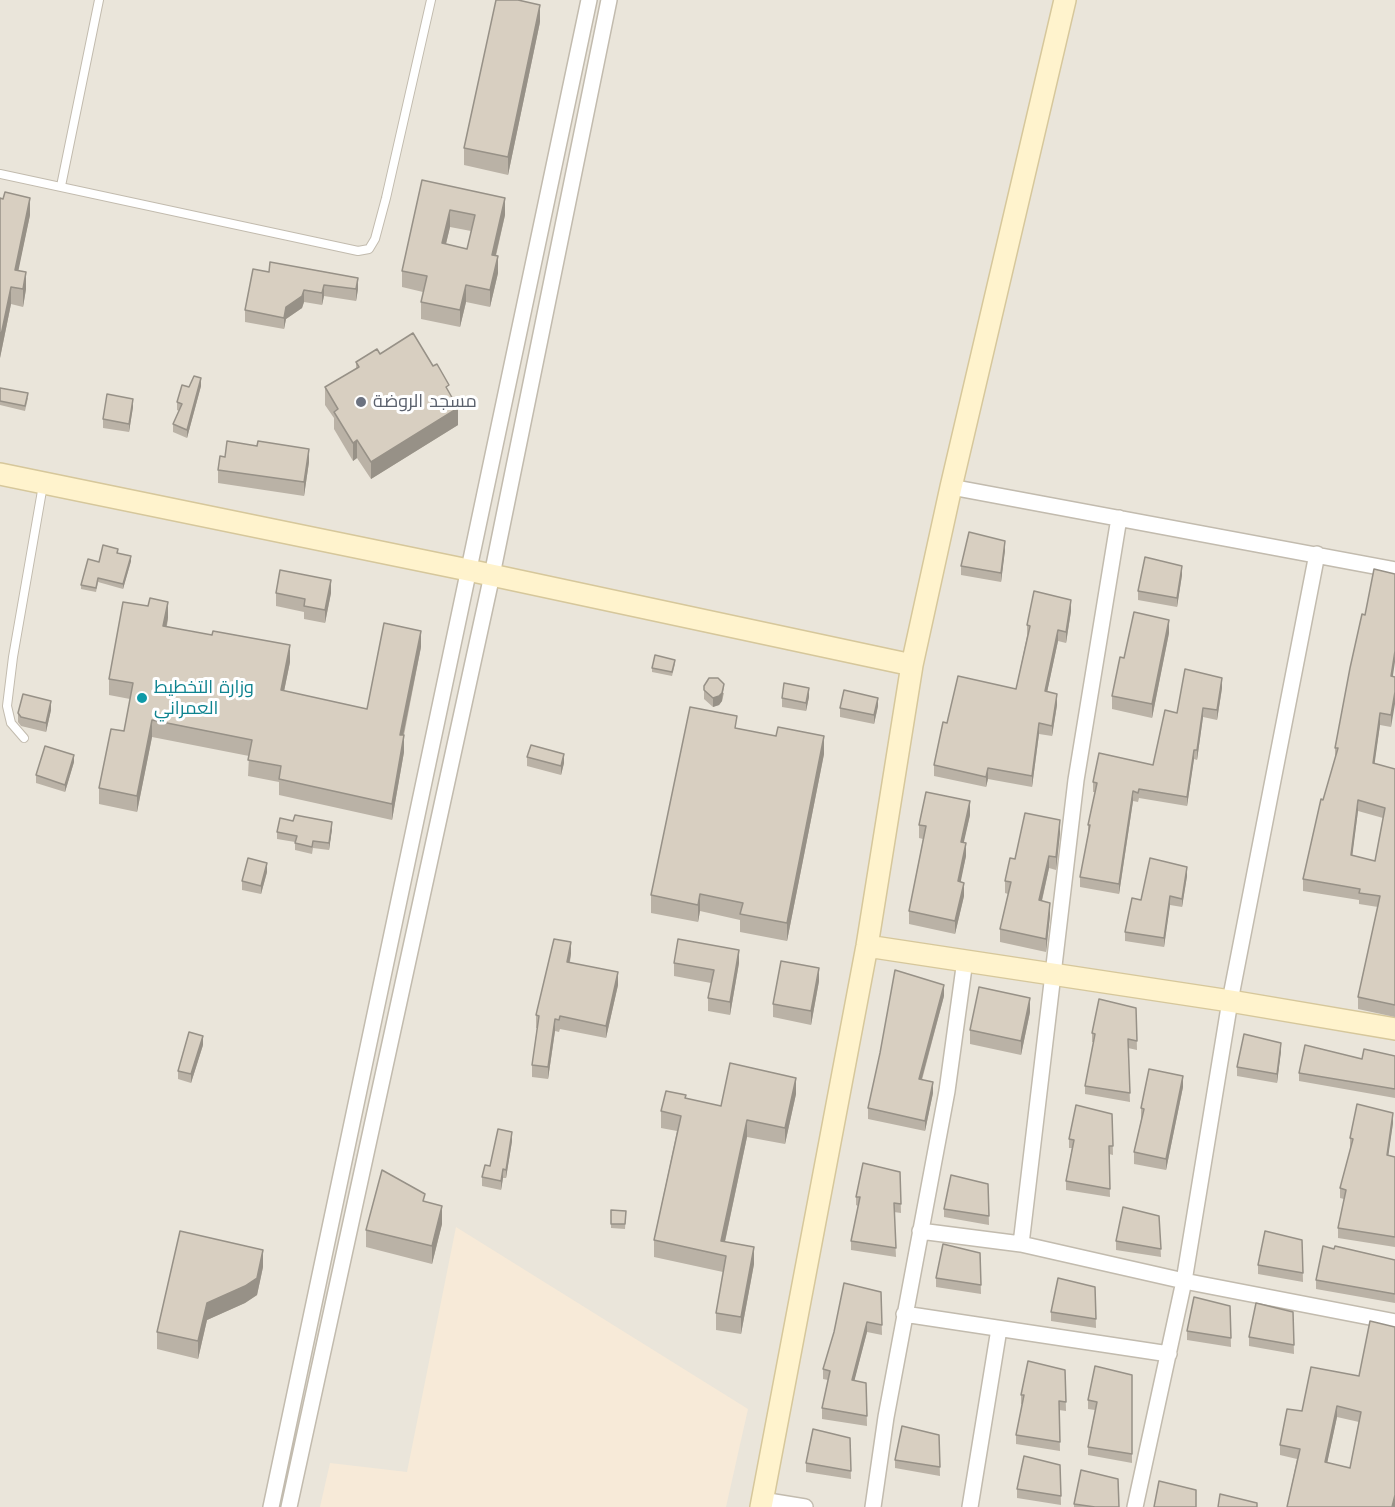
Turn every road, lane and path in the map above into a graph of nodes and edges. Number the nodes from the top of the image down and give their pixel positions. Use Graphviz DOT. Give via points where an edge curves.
graph roads {
  1 [pos="99,0"];
  2 [pos="431,0"];
  3 [pos="589,0"];
  4 [pos="609,0"];
  5 [pos="1065,0"];
  6 [pos="0,174"];
  7 [pos="61,186"];
  8 [pos="0,474"];
  9 [pos="44,484"];
  10 [pos="951,487"];
  11 [pos="1119,518"];
  12 [pos="1317,554"];
  13 [pos="468,570"];
  14 [pos="1395,570"];
  15 [pos="492,575"];
  16 [pos="912,665"];
  17 [pos="24,738"];
  18 [pos="867,946"];
  19 [pos="965,960"];
  20 [pos="1054,974"];
  21 [pos="1230,1001"];
  22 [pos="1395,1029"];
  23 [pos="920,1231"];
  24 [pos="1021,1244"];
  25 [pos="1184,1281"];
  26 [pos="904,1314"];
  27 [pos="1395,1322"];
  28 [pos="999,1329"];
  29 [pos="1169,1354"];
  30 [pos="762,1504"];
  31 [pos="271,1507"];
  32 [pos="289,1507"];
  33 [pos="805,1507"];
  34 [pos="873,1507"];
  35 [pos="970,1507"];
  36 [pos="1135,1507"];
  1 -- 7 [label="lane"];
  2 -- 7 [label="lane" via="386,198 369,249 347,249"];
  3 -- 13 [label="street"];
  4 -- 15 [label="street"];
  5 -- 10 [label="street"];
  6 -- 7 [label="lane"];
  8 -- 9 [label="street"];
  9 -- 13 [label="street"];
  9 -- 17 [label="lane" via="7,706 11,723"];
  10 -- 11 [label="street"];
  10 -- 16 [label="street"];
  11 -- 12 [label="street"];
  11 -- 20 [label="street" via="1076,780"];
  12 -- 14 [label="street"];
  12 -- 21 [label="street"];
  13 -- 15 [label="street"];
  13 -- 31 [label="street"];
  15 -- 16 [label="street"];
  15 -- 32 [label="street"];
  16 -- 18 [label="street"];
  18 -- 19 [label="street"];
  18 -- 30 [label="street"];
  19 -- 20 [label="street"];
  19 -- 23 [label="street" via="947,1091"];
  20 -- 21 [label="street"];
  20 -- 24 [label="street"];
  21 -- 22 [label="street"];
  21 -- 25 [label="street"];
  23 -- 24 [label="street"];
  23 -- 26 [label="street"];
  24 -- 25 [label="street"];
  25 -- 27 [label="street"];
  25 -- 29 [label="street"];
  26 -- 28 [label="street"];
  26 -- 34 [label="street"];
  28 -- 29 [label="street"];
  28 -- 35 [label="street"];
  29 -- 36 [label="street"];
  30 -- 33 [label="street"];
}
